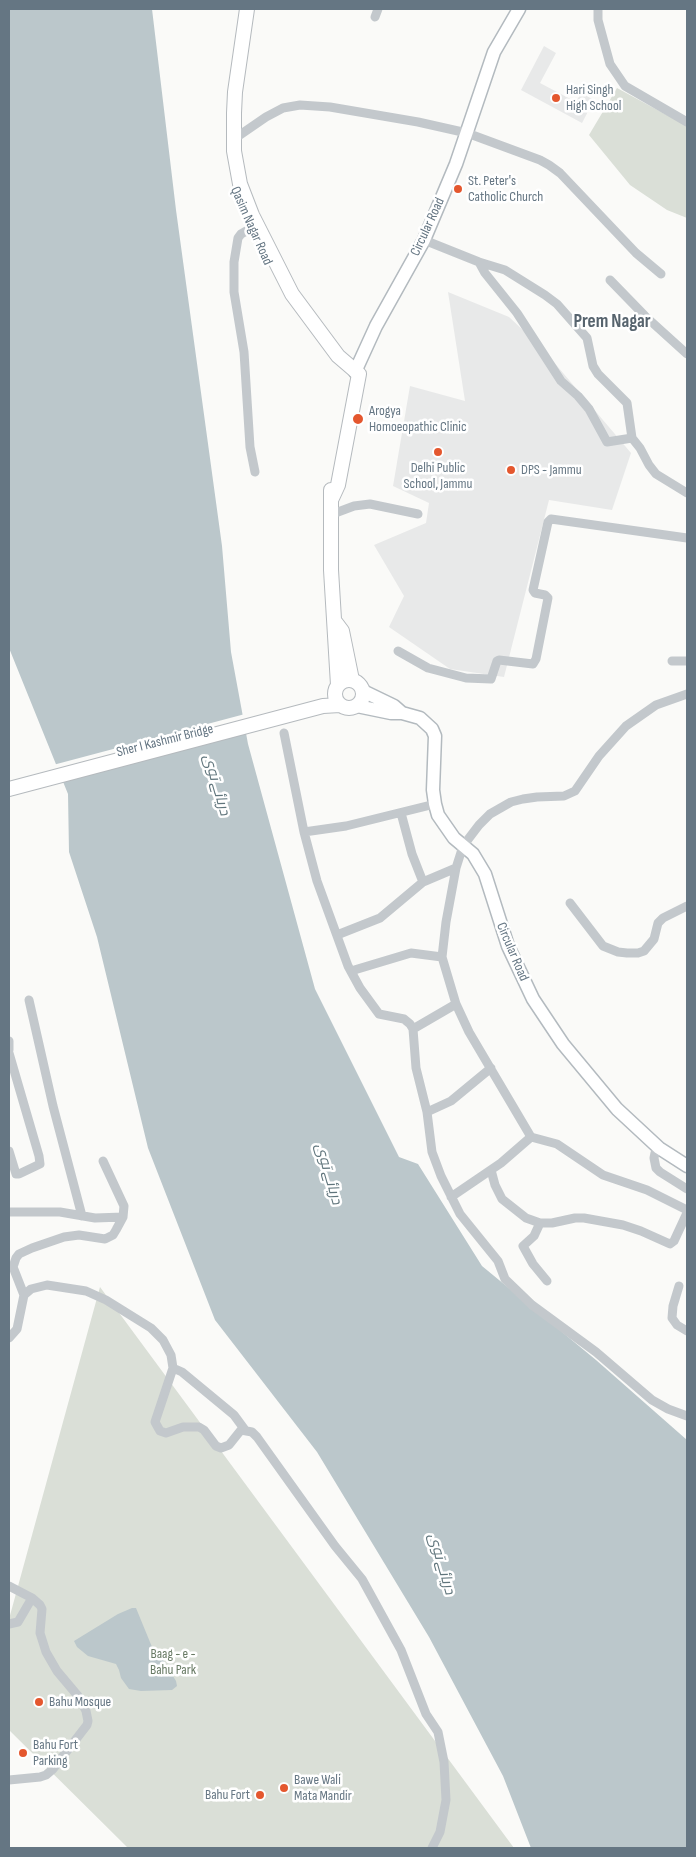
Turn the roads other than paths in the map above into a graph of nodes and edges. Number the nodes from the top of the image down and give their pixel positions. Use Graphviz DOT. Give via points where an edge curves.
graph roads {
  1 [pos="241,9"];
  2 [pos="247,9"];
  3 [pos="519,9"];
  4 [pos="598,9"];
  5 [pos="687,122"];
  6 [pos="467,133"];
  7 [pos="234,139"];
  8 [pos="253,227"];
  9 [pos="424,240"];
  10 [pos="479,262"];
  11 [pos="661,274"];
  12 [pos="610,280"];
  13 [pos="687,354"];
  14 [pos="356,377"];
  15 [pos="632,438"];
  16 [pos="255,472"];
  17 [pos="687,493"];
  18 [pos="418,514"];
  19 [pos="330,515"];
  20 [pos="687,538"];
  21 [pos="334,621"];
  22 [pos="398,651"];
  23 [pos="672,660"];
  24 [pos="687,661"];
  25 [pos="352,680"];
  26 [pos="363,691"];
  27 [pos="687,694"];
  28 [pos="337,695"];
  29 [pos="322,704"];
  30 [pos="357,706"];
  31 [pos="402,713"];
  32 [pos="284,733"];
  33 [pos="9,781"];
  34 [pos="9,789"];
  35 [pos="435,804"];
  36 [pos="401,813"];
  37 [pos="304,832"];
  38 [pos="463,846"];
  39 [pos="456,868"];
  40 [pos="423,882"];
  41 [pos="570,902"];
  42 [pos="687,906"];
  43 [pos="337,935"];
  44 [pos="442,957"];
  45 [pos="351,971"];
  46 [pos="29,1000"];
  47 [pos="456,1004"];
  48 [pos="413,1029"];
  49 [pos="9,1041"];
  50 [pos="9,1051"];
  51 [pos="491,1068"];
  52 [pos="427,1112"];
  53 [pos="531,1137"];
  54 [pos="659,1148"];
  55 [pos="9,1152"];
  56 [pos="103,1161"];
  57 [pos="687,1166"];
  58 [pos="491,1170"];
  59 [pos="687,1189"];
  60 [pos="451,1197"];
  61 [pos="9,1212"];
  62 [pos="687,1212"];
  63 [pos="82,1216"];
  64 [pos="123,1217"];
  65 [pos="540,1223"];
  66 [pos="547,1281"];
  67 [pos="679,1286"];
  68 [pos="24,1295"];
  69 [pos="687,1331"];
  70 [pos="9,1338"];
  71 [pos="173,1368"];
  72 [pos="687,1416"];
  73 [pos="245,1430"];
  74 [pos="9,1586"];
  75 [pos="32,1598"];
  76 [pos="9,1624"];
  77 [pos="9,1780"];
  78 [pos="432,1848"];
  1 -- 8 [label="main road, Qasim Nagar Road" via="226,101 227,146 230,177 239,205"];
  2 -- 7 [label="main road, Qasim Nagar Road" via="235,92"];
  3 -- 6 [label="main road, Circular Road" via="494,52"];
  4 -- 5 [label="street" via="610,64 625,86"];
  6 -- 7 [label="street" via="330,107 300,105 283,108"];
  6 -- 9 [label="main road, Circular Road"];
  6 -- 11 [label="street" via="549,165 636,254"];
  7 -- 8 [label="main road, Qasim Nagar Road" via="240,184"];
  8 -- 14 [label="main road, Qasim Nagar Road" via="277,283 295,313 329,355"];
  8 -- 16 [label="street" via="238,238 234,292 244,352 250,446"];
  9 -- 10 [label="street"];
  9 -- 14 [label="main road, Circular Road" via="376,326"];
  10 -- 15 [label="street" via="561,381 589,409 607,442"];
  10 -- 15 [label="street" via="505,270 545,294 584,333 598,374 627,403"];
  12 -- 13 [label="street"];
  14 -- 19 [label="main road, Circular Road"];
  15 -- 17 [label="street" via="656,474"];
  18 -- 19 [label="street" via="370,504"];
  19 -- 21 [label="main road, Circular Road"];
  20 -- 22 [label="street" via="552,519 548,522 533,590 548,598 533,664 499,660 492,679 466,678 428,668"];
  21 -- 25 [label="main road" via="342,630"];
  21 -- 28 [label="main road, Circular Road"];
  23 -- 24 [label="street"];
  25 -- 26 [label="main road"];
  25 -- 28 [label="main road" via="347,679"];
  26 -- 30 [label="main road"];
  26 -- 31 [label="main road"];
  27 -- 38 [label="street" via="656,705 626,726 613,738 575,791 564,796 523,798 501,807 479,825"];
  28 -- 29 [label="main road"];
  28 -- 30 [label="main road" via="350,708"];
  29 -- 33 [label="main road, Sher I Kashmir Bridge"];
  29 -- 34 [label="main road"];
  30 -- 31 [label="main road" via="391,714"];
  31 -- 35 [label="main road, Circular Road" via="420,718 435,736"];
  32 -- 37 [label="street"];
  35 -- 36 [label="street"];
  35 -- 38 [label="main road, Circular Road" via="445,827"];
  36 -- 37 [label="street"];
  36 -- 40 [label="street"];
  37 -- 43 [label="street" via="317,881"];
  38 -- 39 [label="street"];
  38 -- 54 [label="main road, Circular Road" via="473,854 485,874 508,946 546,1020 604,1095"];
  39 -- 40 [label="street"];
  39 -- 44 [label="street"];
  40 -- 43 [label="street" via="385,915"];
  41 -- 42 [label="street" via="603,946 627,954 644,951 654,939 663,918"];
  43 -- 45 [label="street"];
  44 -- 45 [label="street" via="411,953"];
  44 -- 47 [label="street"];
  45 -- 48 [label="street" via="381,1015 404,1019"];
  46 -- 63 [label="street"];
  47 -- 48 [label="street"];
  47 -- 51 [label="street"];
  48 -- 52 [label="street" via="416,1068"];
  49 -- 50 [label="street"];
  50 -- 55 [label="street" via="40,1164 16,1174"];
  51 -- 52 [label="street" via="451,1101"];
  51 -- 53 [label="street"];
  52 -- 60 [label="street" via="432,1152"];
  53 -- 58 [label="street"];
  53 -- 62 [label="street" via="557,1144 604,1175 647,1190"];
  54 -- 57 [label="main road, Circular Road"];
  54 -- 59 [label="street" via="654,1158 656,1168"];
  56 -- 64 [label="street" via="124,1206"];
  58 -- 60 [label="street"];
  58 -- 65 [label="street" via="502,1199 526,1218"];
  60 -- 72 [label="street" via="467,1224 498,1261 505,1279 525,1299 596,1352 640,1391 668,1409"];
  61 -- 63 [label="street" via="60,1212"];
  62 -- 65 [label="street" via="670,1244 623,1225 584,1218"];
  63 -- 64 [label="street"];
  64 -- 68 [label="street" via="113,1235 105,1239 64,1237 19,1254 13,1267"];
  65 -- 66 [label="street" via="523,1248"];
  67 -- 69 [label="street" via="672,1318"];
  68 -- 70 [label="street" via="17,1329"];
  68 -- 71 [label="street" via="39,1286 60,1286 86,1291 106,1300 151,1328 163,1340"];
  71 -- 73 [label="street" via="234,1416"];
  71 -- 73 [label="street" via="156,1422 160,1431 166,1433 183,1427 199,1427 221,1448"];
  73 -- 78 [label="street" via="257,1437 362,1579 401,1650 426,1714 438,1732 446,1800 440,1832"];
  74 -- 75 [label="street"];
  75 -- 76 [label="street" via="18,1622"];
  75 -- 77 [label="street" via="42,1609 40,1633 46,1652 78,1696 88,1721 46,1775"];
}
